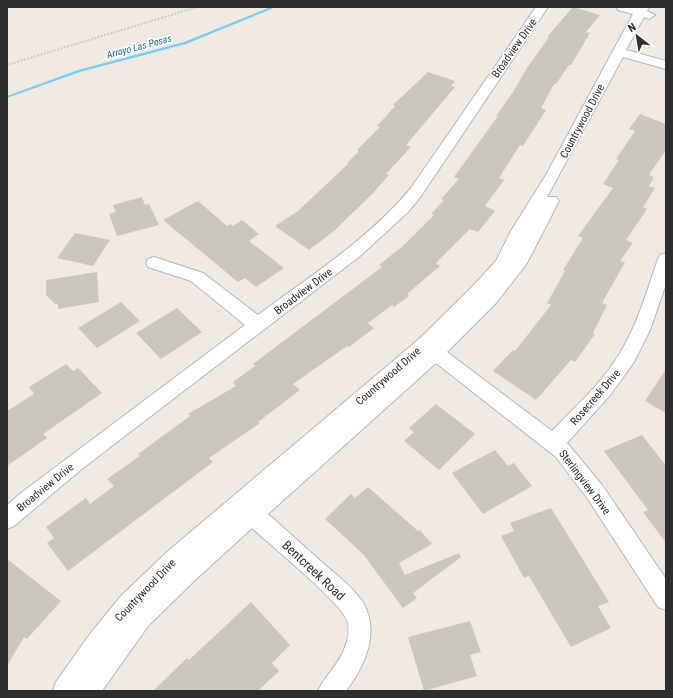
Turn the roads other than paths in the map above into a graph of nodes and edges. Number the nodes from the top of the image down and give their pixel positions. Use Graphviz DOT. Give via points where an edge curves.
graph roads {
  1 [pos="542,7"];
  2 [pos="622,7"];
  3 [pos="646,10"];
  4 [pos="624,53"];
  5 [pos="666,65"];
  6 [pos="666,259"];
  7 [pos="154,263"];
  8 [pos="258,325"];
  9 [pos="429,349"];
  10 [pos="554,443"];
  11 [pos="246,509"];
  12 [pos="7,519"];
  13 [pos="666,599"];
  14 [pos="65,691"];
  15 [pos="88,691"];
  16 [pos="330,691"];
  1 -- 8 [label="street, Broadview Drive" via="403,208 354,252"];
  2 -- 3 [label="street"];
  3 -- 4 [label="street, Countrywood Drive"];
  4 -- 5 [label="street"];
  4 -- 9 [label="street, Countrywood Drive" via="565,178 521,259 490,298"];
  6 -- 10 [label="street, Rosecreek Drive" via="641,330 621,368"];
  7 -- 8 [label="street" via="189,273"];
  8 -- 12 [label="street, Broadview Drive" via="76,462"];
  9 -- 10 [label="street, Sterlingview Drive"];
  9 -- 11 [label="street, Countrywood Drive"];
  10 -- 13 [label="street, Sterlingview Drive" via="595,492"];
  11 -- 14 [label="street, Countrywood Drive" via="175,559 129,604 98,642"];
  11 -- 15 [label="street, Countrywood Drive" via="140,618"];
  11 -- 16 [label="street, Bentcreek Road" via="342,595 354,610 360,628 354,658"];
}
